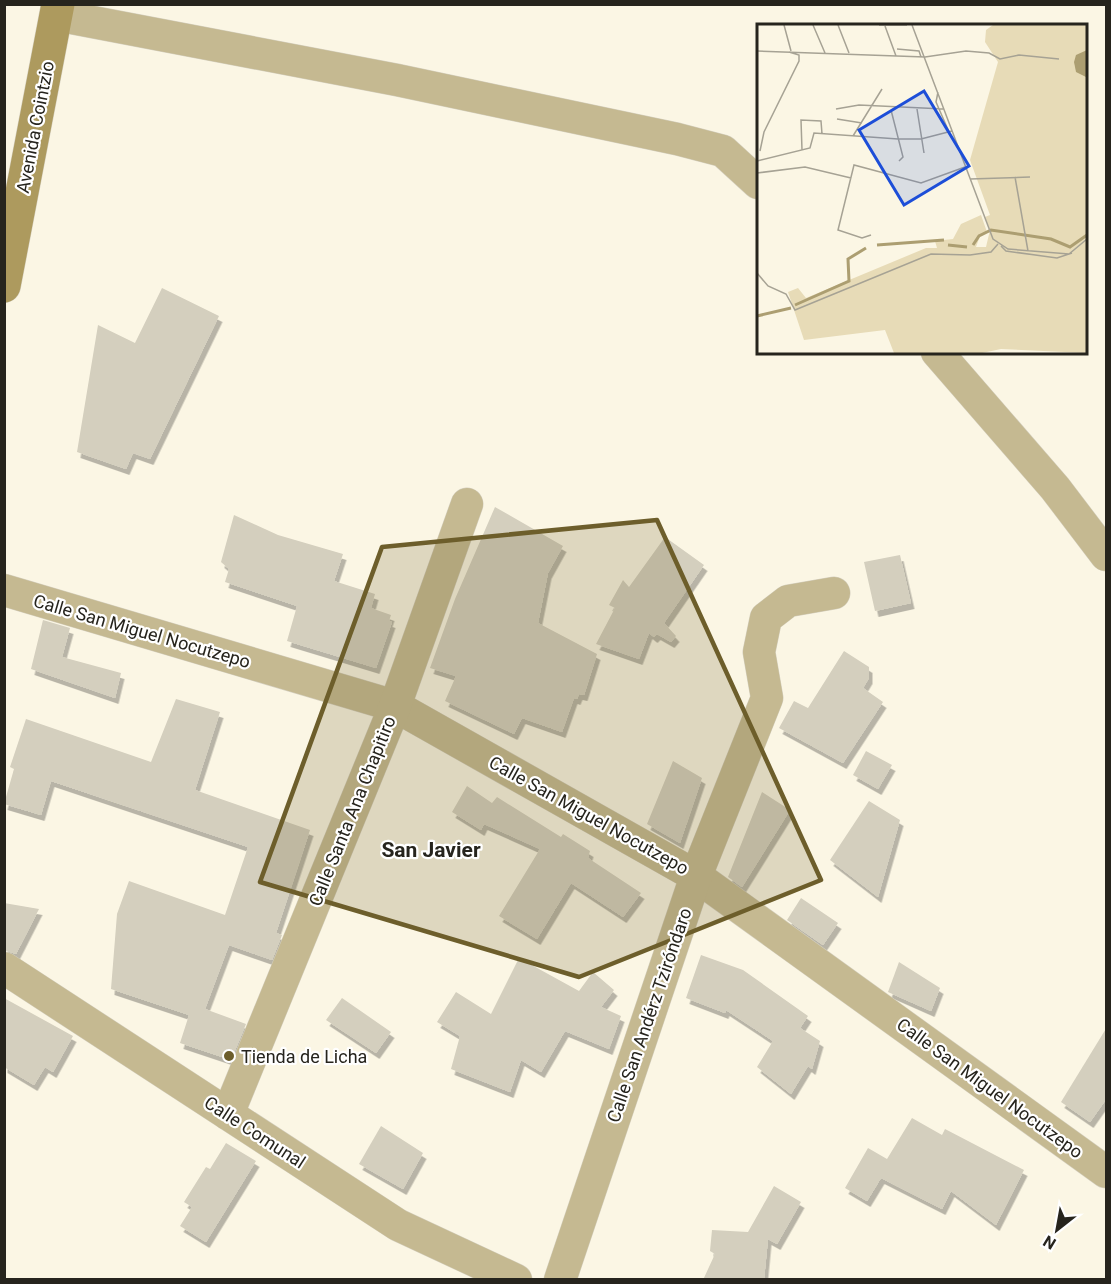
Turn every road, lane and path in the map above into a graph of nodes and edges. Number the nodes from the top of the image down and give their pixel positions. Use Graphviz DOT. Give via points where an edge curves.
graph roads {
  1 [pos="57,10"];
  2 [pos="757,181"];
  3 [pos="4,286"];
  4 [pos="939,354"];
  5 [pos="467,504"];
  6 [pos="1107,555"];
  7 [pos="4,590"];
  8 [pos="834,593"];
  9 [pos="395,706"];
  10 [pos="696,876"];
  11 [pos="4,968"];
  12 [pos="228,1114"];
  13 [pos="1107,1172"];
  14 [pos="516,1280"];
  15 [pos="560,1280"];
  1 -- 2 [label="street" via="677,139 723,151"];
  1 -- 3 [label="main road, Avenida Cointzio"];
  4 -- 6 [label="street"];
  5 -- 9 [label="street, Calle Santa Ana Chapitiro"];
  7 -- 9 [label="street, Calle San Miguel Nocutzepo"];
  8 -- 10 [label="street, Calle San Andérz Tziróndaro" via="788,601 766,618 759,652 767,698"];
  9 -- 10 [label="street, Calle San Miguel Nocutzepo"];
  9 -- 12 [label="street, Calle Santa Ana Chapitiro"];
  10 -- 13 [label="street, Calle San Miguel Nocutzepo"];
  10 -- 15 [label="street, Calle San Andérz Tziróndaro"];
  11 -- 12 [label="street, Calle Comunal"];
  12 -- 14 [label="street, Calle Comunal" via="398,1225"];
}
